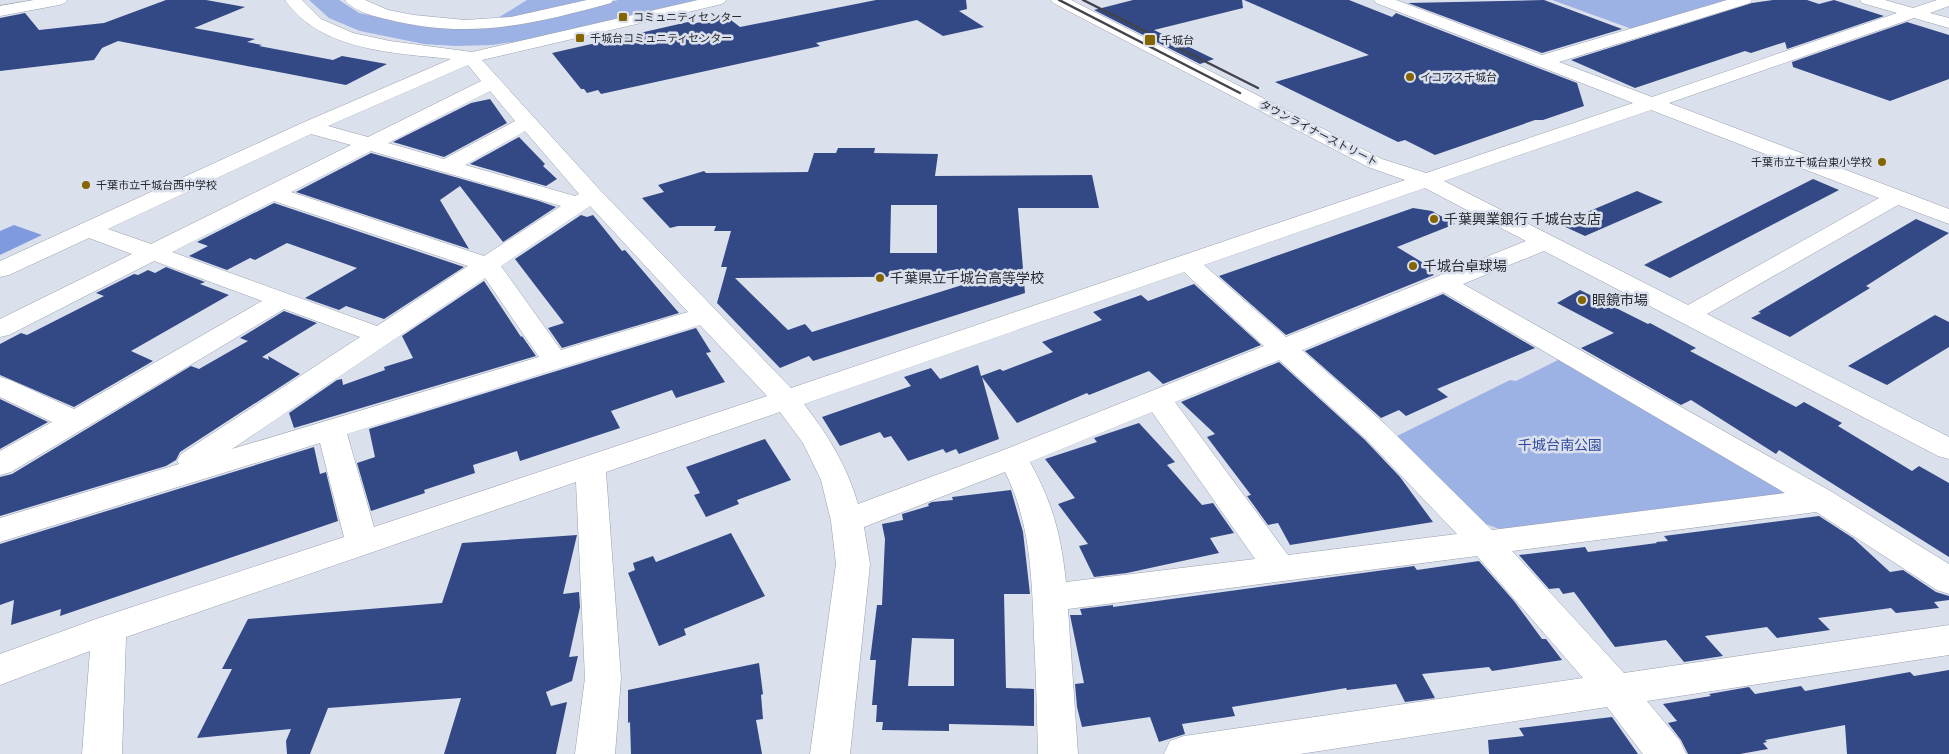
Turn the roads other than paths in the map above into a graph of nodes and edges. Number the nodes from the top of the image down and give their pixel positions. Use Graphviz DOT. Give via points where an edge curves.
graph roads {
  1 [pos="58,0"];
  2 [pos="293,0"];
  3 [pos="353,0"];
  4 [pos="605,0"];
  5 [pos="718,0"];
  6 [pos="1059,0"];
  7 [pos="1084,0"];
  8 [pos="1383,0"];
  9 [pos="1412,0"];
  10 [pos="1744,0"];
  11 [pos="1868,0"];
  12 [pos="1949,0"];
  13 [pos="414,4"];
  14 [pos="513,5"];
  15 [pos="0,11"];
  16 [pos="1914,13"];
  17 [pos="392,16"];
  18 [pos="1949,23"];
  19 [pos="479,26"];
  20 [pos="472,57"];
  21 [pos="1542,61"];
  22 [pos="492,83"];
  23 [pos="1651,103"];
  24 [pos="527,122"];
  25 [pos="309,127"];
  26 [pos="370,144"];
  27 [pos="447,166"];
  28 [pos="1425,180"];
  29 [pos="272,193"];
  30 [pos="1896,197"];
  31 [pos="586,200"];
  32 [pos="1949,217"];
  33 [pos="87,229"];
  34 [pos="1545,242"];
  35 [pos="153,253"];
  36 [pos="1188,263"];
  37 [pos="488,265"];
  38 [pos="0,270"];
  39 [pos="1444,282"];
  40 [pos="282,300"];
  41 [pos="705,315"];
  42 [pos="1688,315"];
  43 [pos="0,329"];
  44 [pos="381,336"];
  45 [pos="1283,348"];
  46 [pos="555,360"];
  47 [pos="0,386"];
  48 [pos="1158,398"];
  49 [pos="786,400"];
  50 [pos="75,421"];
  51 [pos="331,428"];
  52 [pos="1949,449"];
  53 [pos="1012,458"];
  54 [pos="0,465"];
  55 [pos="590,466"];
  56 [pos="168,477"];
  57 [pos="1821,500"];
  58 [pos="847,521"];
  59 [pos="0,530"];
  60 [pos="1484,542"];
  61 [pos="362,543"];
  62 [pos="1279,568"];
  63 [pos="1949,580"];
  64 [pos="1050,598"];
  65 [pos="109,629"];
  66 [pos="1949,640"];
  67 [pos="0,670"];
  68 [pos="1616,690"];
  69 [pos="102,754"];
  70 [pos="595,754"];
  71 [pos="830,754"];
  72 [pos="1058,754"];
  73 [pos="1184,754"];
  74 [pos="1666,754"];
  1 -- 15 [label="street"];
  2 -- 20 [label="street" via="314,22 339,33 383,44"];
  3 -- 17 [label="street" via="370,10"];
  4 -- 19 [label="street" via="532,19"];
  5 -- 20 [label="street"];
  6 -- 28 [label="street, タウンライナーストリート" via="1376,163"];
  7 -- 28 [label="street, タウンライナーストリート" via="1391,156"];
  8 -- 9 [label="street"];
  8 -- 21 [label="street"];
  10 -- 21 [label="street"];
  11 -- 16 [label="street"];
  12 -- 16 [label="street"];
  13 -- 17 [label="street"];
  14 -- 19 [label="street"];
  16 -- 18 [label="street"];
  16 -- 23 [label="street"];
  17 -- 19 [label="street"];
  20 -- 22 [label="street"];
  20 -- 25 [label="street"];
  21 -- 23 [label="street"];
  22 -- 24 [label="street"];
  22 -- 26 [label="street"];
  23 -- 28 [label="street"];
  23 -- 30 [label="street"];
  24 -- 27 [label="street"];
  24 -- 31 [label="street"];
  25 -- 26 [label="street"];
  25 -- 33 [label="street"];
  26 -- 27 [label="street"];
  26 -- 29 [label="street"];
  27 -- 31 [label="street"];
  28 -- 34 [label="street"];
  28 -- 36 [label="street"];
  29 -- 35 [label="street"];
  29 -- 37 [label="street"];
  30 -- 32 [label="street"];
  30 -- 42 [label="street"];
  31 -- 37 [label="street"];
  31 -- 41 [label="street"];
  33 -- 35 [label="street"];
  33 -- 38 [label="street"];
  34 -- 39 [label="street"];
  34 -- 42 [label="street"];
  35 -- 40 [label="street"];
  35 -- 43 [label="street"];
  36 -- 45 [label="street"];
  36 -- 49 [label="street"];
  37 -- 44 [label="street"];
  37 -- 46 [label="street"];
  39 -- 45 [label="street"];
  39 -- 57 [label="street"];
  40 -- 44 [label="street"];
  40 -- 50 [label="street"];
  41 -- 46 [label="street"];
  41 -- 49 [label="street"];
  42 -- 52 [label="street"];
  44 -- 56 [label="street"];
  45 -- 48 [label="street"];
  45 -- 60 [label="street" via="1376,432"];
  46 -- 51 [label="street"];
  47 -- 50 [label="street"];
  48 -- 53 [label="street"];
  48 -- 62 [label="street"];
  49 -- 55 [label="street"];
  49 -- 58 [label="street" via="816,440 836,480"];
  50 -- 54 [label="street"];
  51 -- 56 [label="street"];
  51 -- 61 [label="street"];
  53 -- 58 [label="street"];
  53 -- 64 [label="street" via="1030,491 1045,542"];
  55 -- 61 [label="street"];
  55 -- 70 [label="street" via="603,678"];
  56 -- 59 [label="street"];
  57 -- 60 [label="street"];
  57 -- 63 [label="street"];
  58 -- 71 [label="street" via="853,564"];
  60 -- 62 [label="street"];
  60 -- 68 [label="street"];
  61 -- 65 [label="street"];
  62 -- 64 [label="street"];
  64 -- 72 [label="street"];
  65 -- 67 [label="street"];
  65 -- 69 [label="street"];
  66 -- 68 [label="street"];
  68 -- 73 [label="street"];
  68 -- 74 [label="street"];
}
